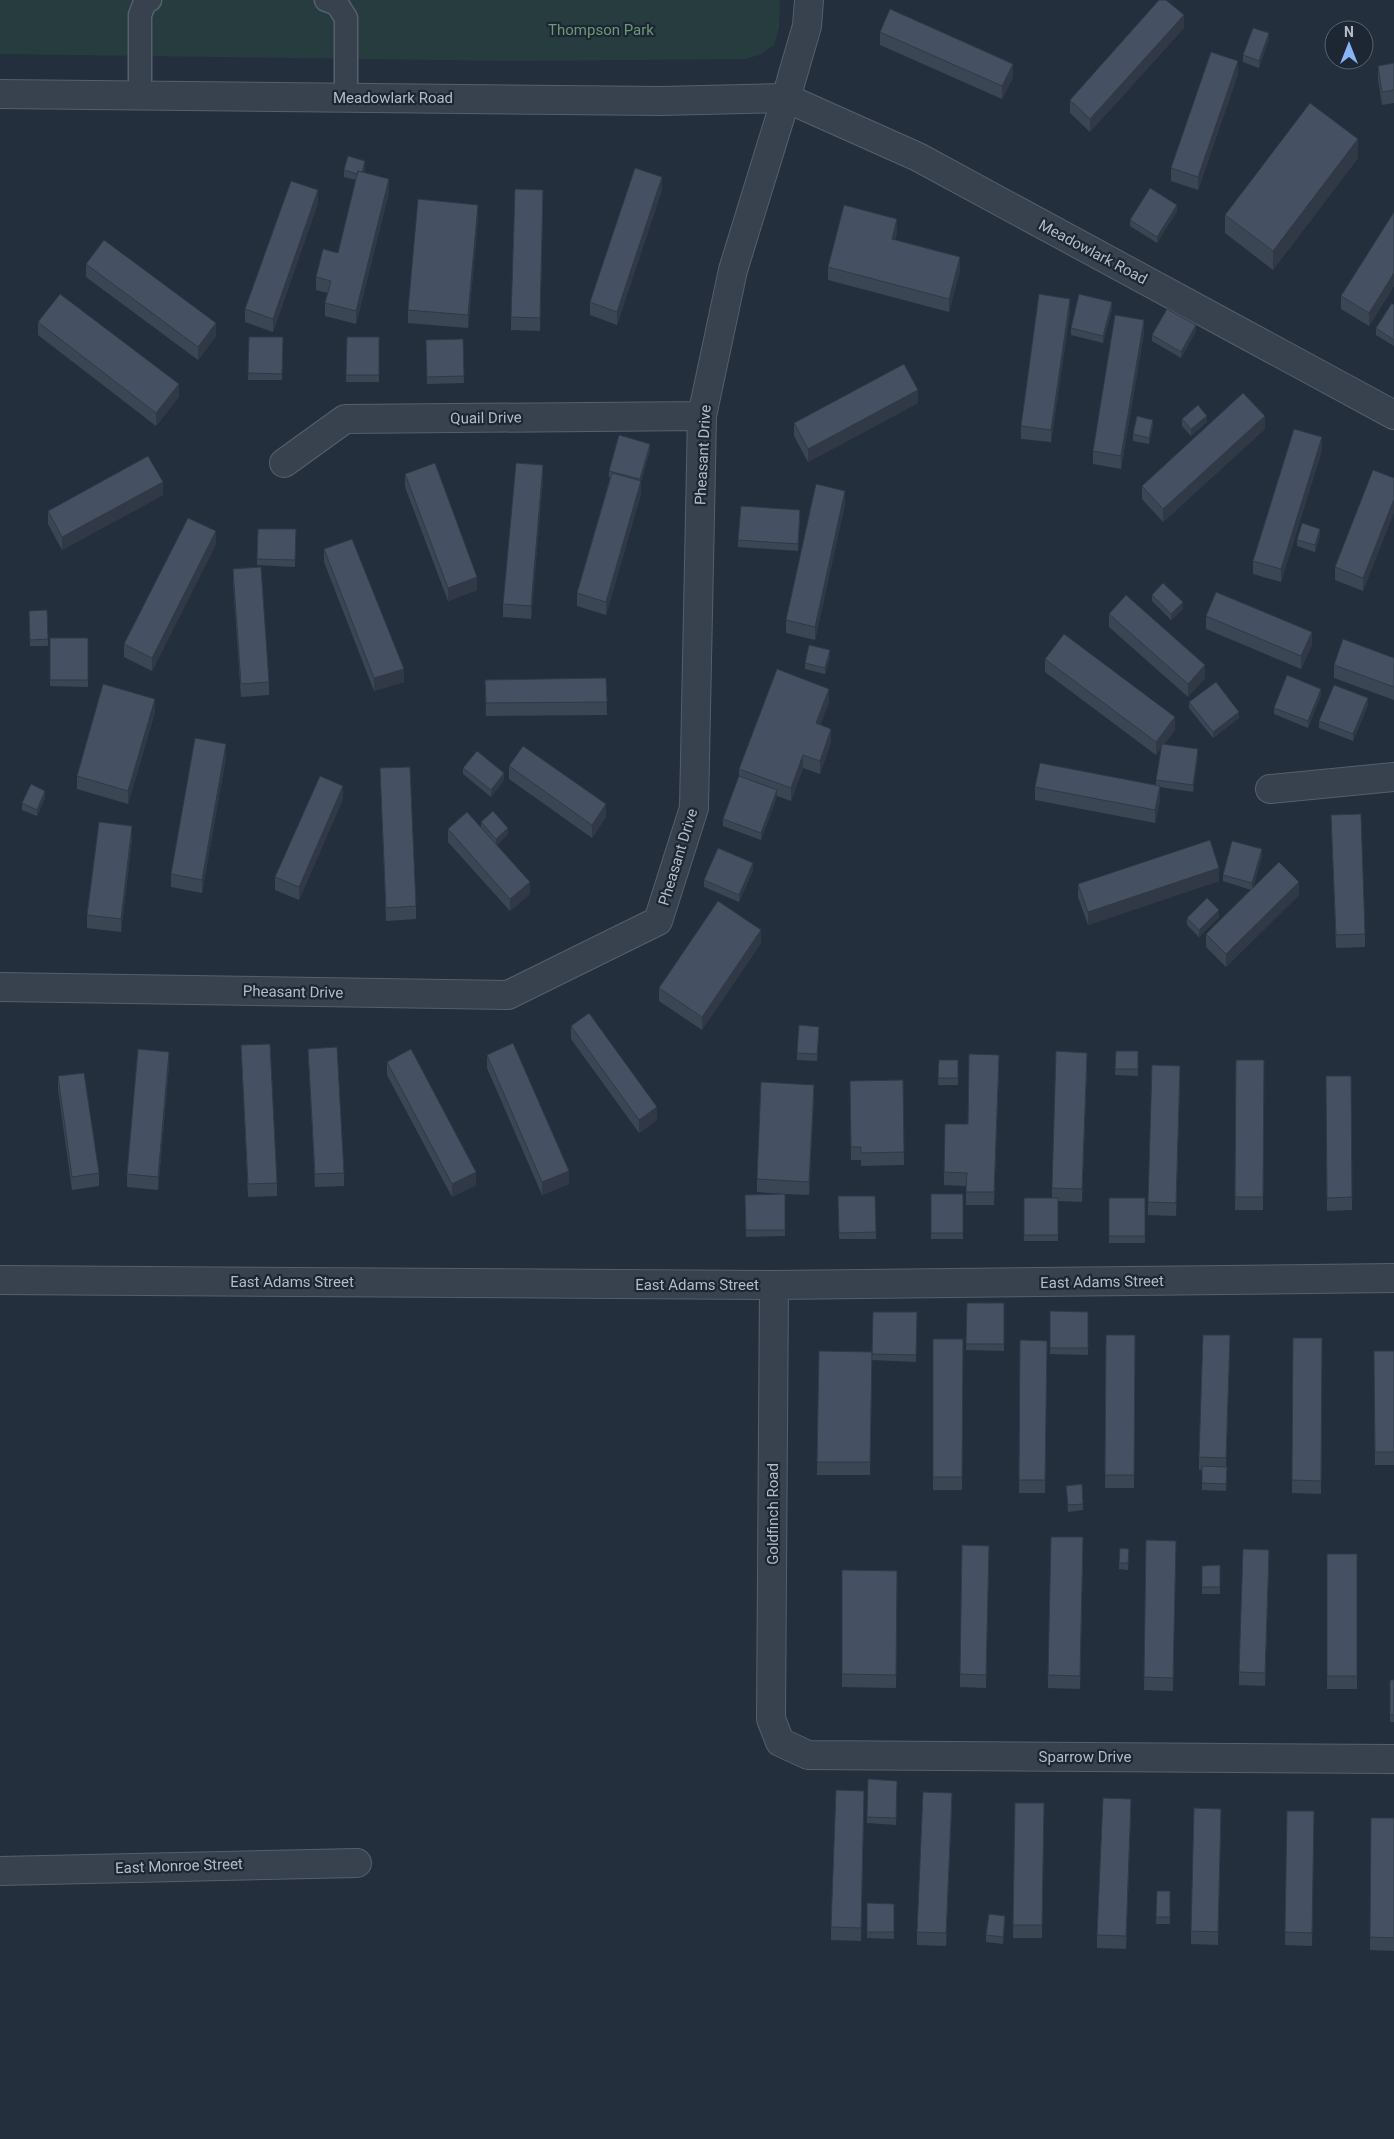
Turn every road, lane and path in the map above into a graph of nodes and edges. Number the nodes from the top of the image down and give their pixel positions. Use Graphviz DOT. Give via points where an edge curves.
graph roads {
  1 [pos="150,0"];
  2 [pos="326,0"];
  3 [pos="809,0"];
  4 [pos="0,94"];
  5 [pos="140,95"];
  6 [pos="346,98"];
  7 [pos="786,98"];
  8 [pos="1394,415"];
  9 [pos="702,416"];
  10 [pos="284,463"];
  11 [pos="1394,777"];
  12 [pos="1270,789"];
  13 [pos="0,987"];
  14 [pos="1394,1278"];
  15 [pos="0,1280"];
  16 [pos="774,1285"];
  17 [pos="780,1742"];
  18 [pos="1394,1759"];
  19 [pos="357,1863"];
  20 [pos="0,1871"];
  1 -- 5 [label="lane" via="145,2 140,15"];
  2 -- 6 [label="lane" via="337,4 346,18"];
  3 -- 7 [label="street" via="807,26"];
  4 -- 5 [label="street, Meadowlark Road"];
  5 -- 6 [label="street, Meadowlark Road"];
  6 -- 7 [label="street, Meadowlark Road" via="661,101"];
  7 -- 8 [label="street, Meadowlark Road" via="918,157"];
  7 -- 9 [label="street, Pheasant Drive" via="733,270"];
  9 -- 10 [label="street, Quail Drive" via="345,419"];
  9 -- 13 [label="street, Pheasant Drive" via="694,808 658,921 508,995"];
  11 -- 12 [label="street"];
  14 -- 16 [label="street, East Adams Street"];
  15 -- 16 [label="street, East Adams Street"];
  16 -- 17 [label="street, Goldfinch Road" via="771,1719"];
  17 -- 18 [label="street, Sparrow Drive" via="808,1755"];
  19 -- 20 [label="street, East Monroe Street"];
}
